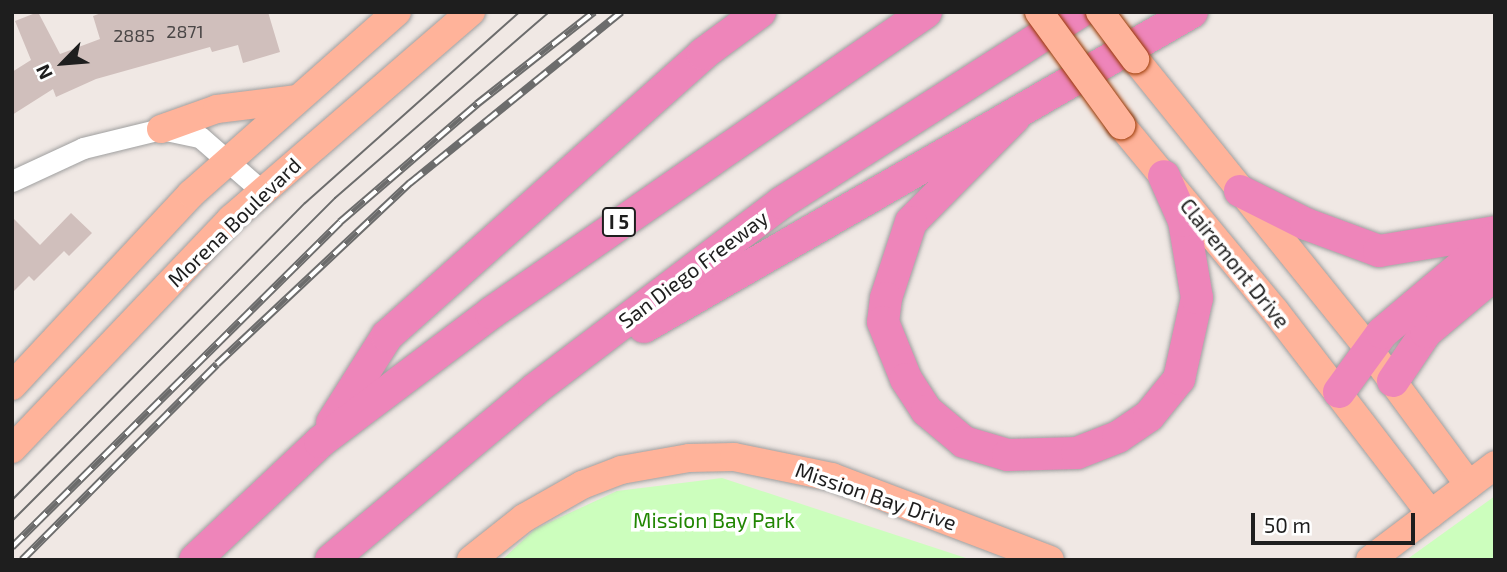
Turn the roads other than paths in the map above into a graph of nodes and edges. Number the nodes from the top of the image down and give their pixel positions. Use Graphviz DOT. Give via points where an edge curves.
graph roads {
  1 [pos="397,12"];
  2 [pos="471,12"];
  3 [pos="760,12"];
  4 [pos="926,12"];
  5 [pos="1039,12"];
  6 [pos="1080,12"];
  7 [pos="1100,12"];
  8 [pos="1192,12"];
  9 [pos="297,99"];
  10 [pos="1014,118"];
  11 [pos="161,129"];
  12 [pos="229,161"];
  13 [pos="1164,176"];
  14 [pos="12,181"];
  15 [pos="262,191"];
  16 [pos="1240,191"];
  17 [pos="1495,232"];
  18 [pos="1495,238"];
  19 [pos="1495,274"];
  20 [pos="1371,352"];
  21 [pos="1393,381"];
  22 [pos="12,386"];
  23 [pos="534,390"];
  24 [pos="1339,392"];
  25 [pos="320,442"];
  26 [pos="12,449"];
  27 [pos="1495,465"];
  28 [pos="1469,485"];
  29 [pos="1431,514"];
  30 [pos="195,560"];
  31 [pos="331,560"];
  32 [pos="471,560"];
  33 [pos="1050,560"];
  34 [pos="1370,560"];
  1 -- 9 [label="main road"];
  2 -- 15 [label="main road, Morena Boulevard"];
  3 -- 25 [label="highway" via="703,54 387,336"];
  4 -- 25 [label="highway, I 5" via="565,259"];
  5 -- 13 [label="main road, Clairemont Drive, bridge"];
  6 -- 23 [label="highway, San Diego Freeway" via="781,203"];
  7 -- 16 [label="main road, bridge"];
  8 -- 10 [label="highway"];
  9 -- 11 [label="main road" via="217,109"];
  9 -- 12 [label="main road"];
  10 -- 13 [label="highway" via="911,222 886,298 883,323 906,379 927,411 964,442 1008,455 1077,453 1118,437 1149,416 1179,379 1197,298 1184,221"];
  10 -- 23 [label="highway"];
  11 -- 12 [label="street" via="200,137"];
  11 -- 14 [label="street" via="83,148"];
  12 -- 15 [label="street"];
  12 -- 22 [label="main road" via="191,194"];
  13 -- 24 [label="main road, Clairemont Drive"];
  15 -- 26 [label="main road, Morena Boulevard"];
  16 -- 17 [label="highway" via="1306,224 1379,251"];
  16 -- 20 [label="main road"];
  18 -- 20 [label="highway" via="1382,333"];
  19 -- 21 [label="highway" via="1426,332"];
  20 -- 21 [label="main road"];
  20 -- 24 [label="highway"];
  21 -- 28 [label="main road"];
  23 -- 31 [label="highway, San Diego Freeway"];
  24 -- 29 [label="main road, Clairemont Drive"];
  25 -- 30 [label="highway, I 5"];
  27 -- 28 [label="main road"];
  28 -- 29 [label="main road"];
  29 -- 34 [label="main road"];
  32 -- 33 [label="main road, Mission Bay Drive" via="524,518 582,485 621,470 689,458 734,457 832,477"];
}
